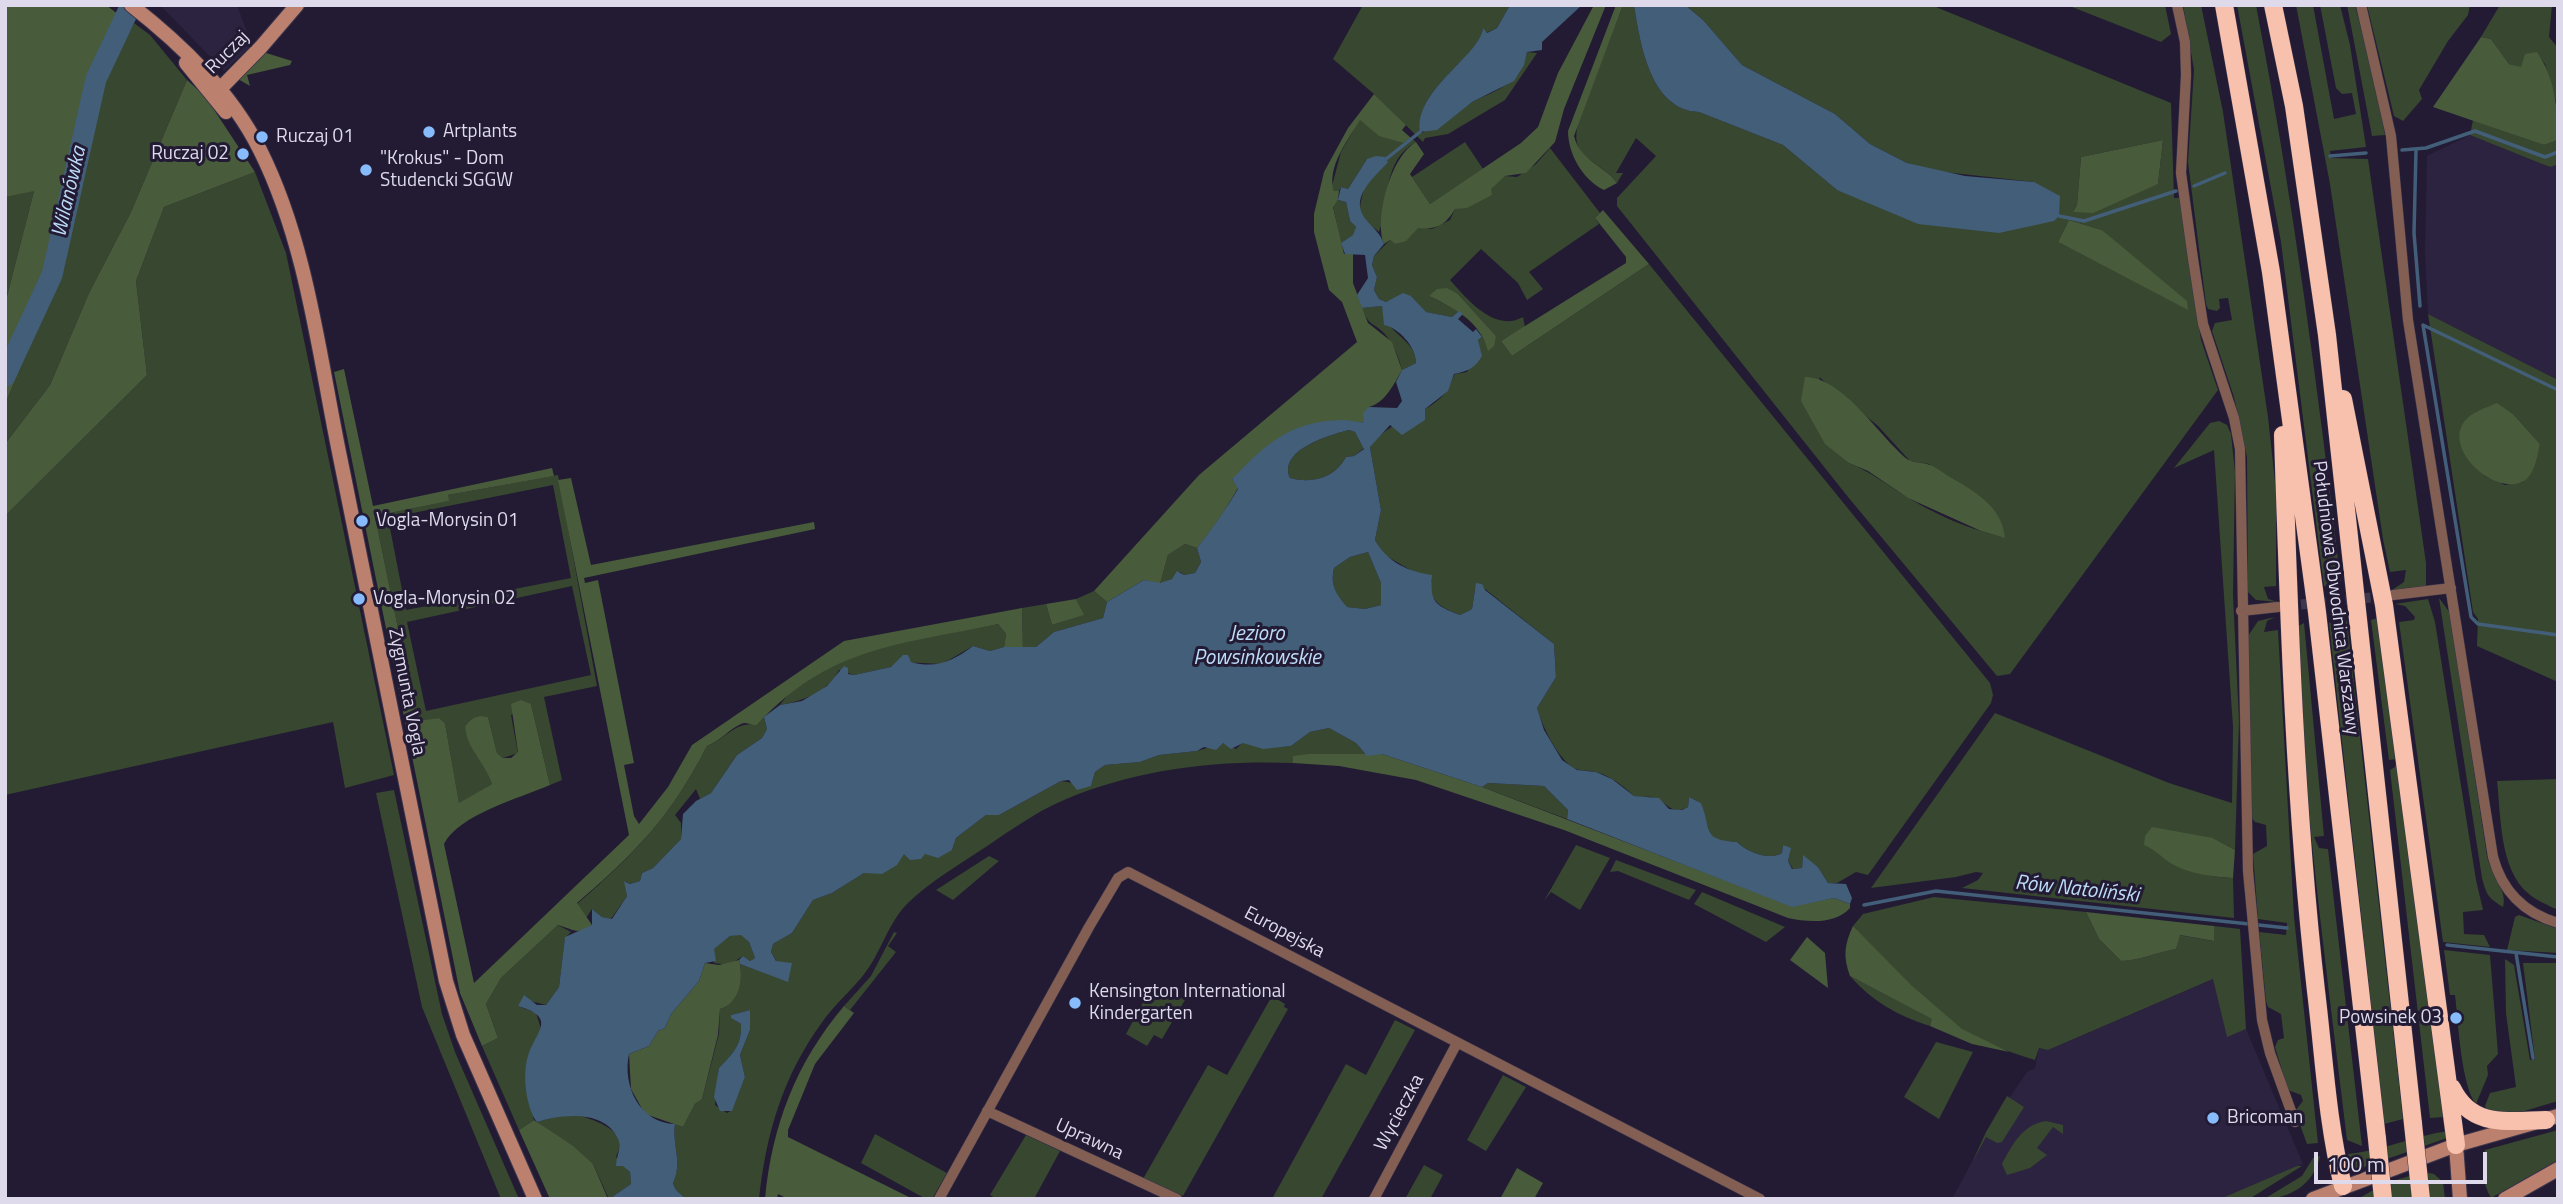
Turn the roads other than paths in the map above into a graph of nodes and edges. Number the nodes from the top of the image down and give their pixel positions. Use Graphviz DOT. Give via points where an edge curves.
graph roads {
  1 [pos="131,5"];
  2 [pos="297,5"];
  3 [pos="2178,5"];
  4 [pos="2224,5"];
  5 [pos="2273,5"];
  6 [pos="2361,5"];
  7 [pos="216,92"];
  8 [pos="2327,335"];
  9 [pos="2282,355"];
  10 [pos="2451,588"];
  11 [pos="2393,595"];
  12 [pos="2278,607"];
  13 [pos="2241,611"];
  14 [pos="2558,923"];
  15 [pos="1457,1043"];
  16 [pos="2449,1082"];
  17 [pos="987,1111"];
  18 [pos="2552,1118"];
  19 [pos="2295,1122"];
  20 [pos="2456,1145"];
  21 [pos="2558,1169"];
  22 [pos="2344,1192"];
  23 [pos="1162,1196"];
  24 [pos="535,1199"];
  25 [pos="939,1199"];
  26 [pos="1177,1199"];
  27 [pos="1374,1199"];
  28 [pos="1760,1199"];
  29 [pos="2313,1199"];
  30 [pos="2384,1199"];
  31 [pos="2421,1199"];
  32 [pos="2460,1199"];
  33 [pos="2505,1199"];
  1 -- 7 [label="street, Zygmunta Vogla" via="167,36"];
  2 -- 7 [label="street, Ruczaj"];
  3 -- 13 [label="street" via="2185,42 2180,144 2189,235 2203,324 2240,449"];
  4 -- 9 [label="highway, Południowa Obwodnica Warszawy" via="2259,194"];
  5 -- 8 [label="highway, Południowa Obwodnica Warszawy" via="2294,106"];
  6 -- 10 [label="street" via="2391,136 2408,320"];
  7 -- 24 [label="street, Zygmunta Vogla" via="274,183 298,254 446,981 463,1035"];
  8 -- 16 [label="highway" via="2384,605"];
  8 -- 31 [label="highway, Południowa Obwodnica Warszawy, bridge"];
  9 -- 22 [label="highway" via="2290,685 2303,872 2333,1136"];
  9 -- 30 [label="highway, Południowa Obwodnica Warszawy, bridge" via="2317,612"];
  10 -- 11 [label="street"];
  10 -- 14 [label="street" via="2496,867 2517,901"];
  12 -- 13 [label="street"];
  13 -- 19 [label="street" via="2248,871 2262,1020"];
  15 -- 17 [label="street, Europejska" via="1128,872 1118,878 1102,905"];
  15 -- 27 [label="street, Wycieczka"];
  15 -- 28 [label="street, Europejska"];
  16 -- 18 [label="highway" via="2465,1108 2480,1118 2499,1122"];
  16 -- 20 [label="highway"];
  17 -- 23 [label="street, Uprawna"];
  17 -- 25 [label="street, Europejska"];
  18 -- 20 [label="street"];
  20 -- 22 [label="street"];
  20 -- 32 [label="street"];
  21 -- 33 [label="street"];
  22 -- 29 [label="street"];
  23 -- 26 [label="street, Uprawna"];
}
